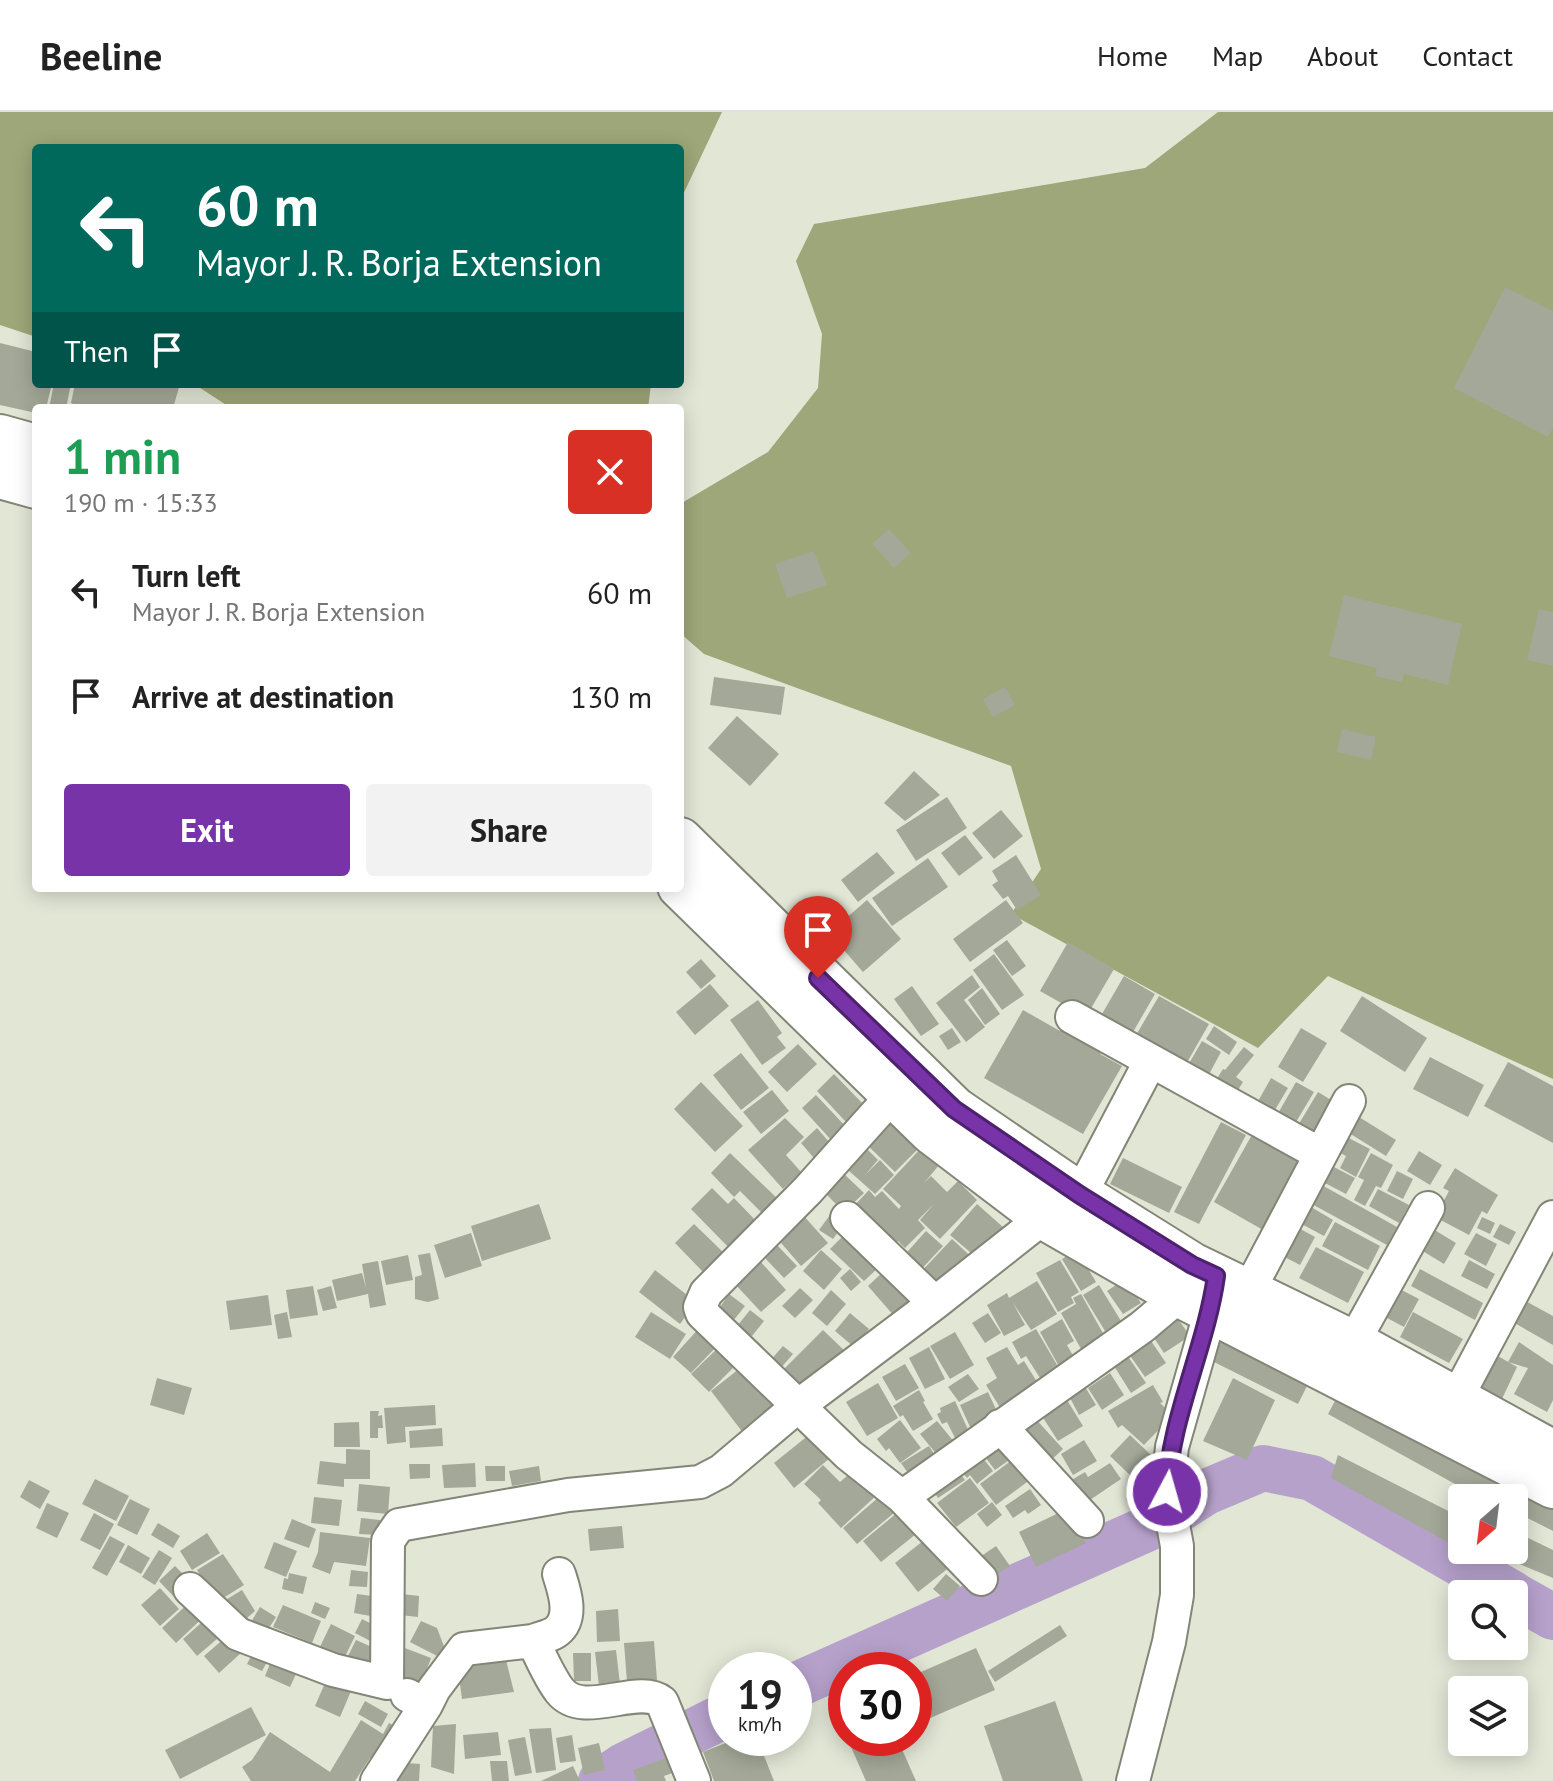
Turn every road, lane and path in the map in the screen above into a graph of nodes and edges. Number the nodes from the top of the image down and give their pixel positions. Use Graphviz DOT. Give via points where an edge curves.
graph roads {
  1 [pos="0,437"];
  2 [pos="32,446"];
  3 [pos="0,476"];
  4 [pos="32,485"];
  5 [pos="684,844"];
  6 [pos="684,890"];
  7 [pos="1072,1017"];
  8 [pos="1150,1062"];
  9 [pos="893,1095"];
  10 [pos="1349,1101"];
  11 [pos="943,1121"];
  12 [pos="1320,1154"];
  13 [pos="1062,1206"];
  14 [pos="1428,1208"];
  15 [pos="1553,1217"];
  16 [pos="847,1218"];
  17 [pos="1209,1288"];
  18 [pos="935,1303"];
  19 [pos="1353,1343"];
  20 [pos="1455,1401"];
  21 [pos="798,1406"];
  22 [pos="1000,1426"];
  23 [pos="1552,1459"];
  24 [pos="902,1497"];
  25 [pos="1087,1521"];
  26 [pos="559,1574"];
  27 [pos="981,1579"];
  28 [pos="190,1589"];
  29 [pos="533,1641"];
  30 [pos="387,1683"];
  31 [pos="426,1705"];
  32 [pos="690,1773"];
  33 [pos="377,1781"];
  34 [pos="1133,1781"];
  1 -- 2 [label="main road"];
  3 -- 4 [label="main road"];
  5 -- 11 [label="main road"];
  6 -- 9 [label="main road"];
  7 -- 8 [label="street"];
  8 -- 12 [label="street"];
  8 -- 13 [label="street"];
  9 -- 11 [label="main road"];
  9 -- 21 [label="street" via="702,1300 702,1313"];
  10 -- 12 [label="street"];
  11 -- 13 [label="main road"];
  12 -- 17 [label="street"];
  13 -- 17 [label="main road"];
  13 -- 18 [label="street"];
  14 -- 19 [label="street"];
  15 -- 20 [label="street"];
  16 -- 18 [label="street"];
  17 -- 19 [label="main road"];
  17 -- 22 [label="street" via="1142,1327"];
  17 -- 23 [label="main road"];
  17 -- 34 [label="street" via="1172,1447 1167,1492 1177,1546 1177,1595"];
  18 -- 21 [label="street"];
  19 -- 20 [label="main road"];
  20 -- 23 [label="main road"];
  21 -- 24 [label="street"];
  21 -- 30 [label="street" via="721,1471 700,1482 568,1495 399,1525 388,1541"];
  22 -- 24 [label="street"];
  22 -- 25 [label="street"];
  24 -- 27 [label="street"];
  26 -- 29 [label="street" via="565,1617 557,1631"];
  28 -- 30 [label="street" via="238,1634 333,1670"];
  29 -- 31 [label="street" via="464,1649"];
  29 -- 32 [label="street" via="561,1692 571,1700 662,1702"];
  30 -- 31 [label="street"];
  31 -- 33 [label="street"];
}
